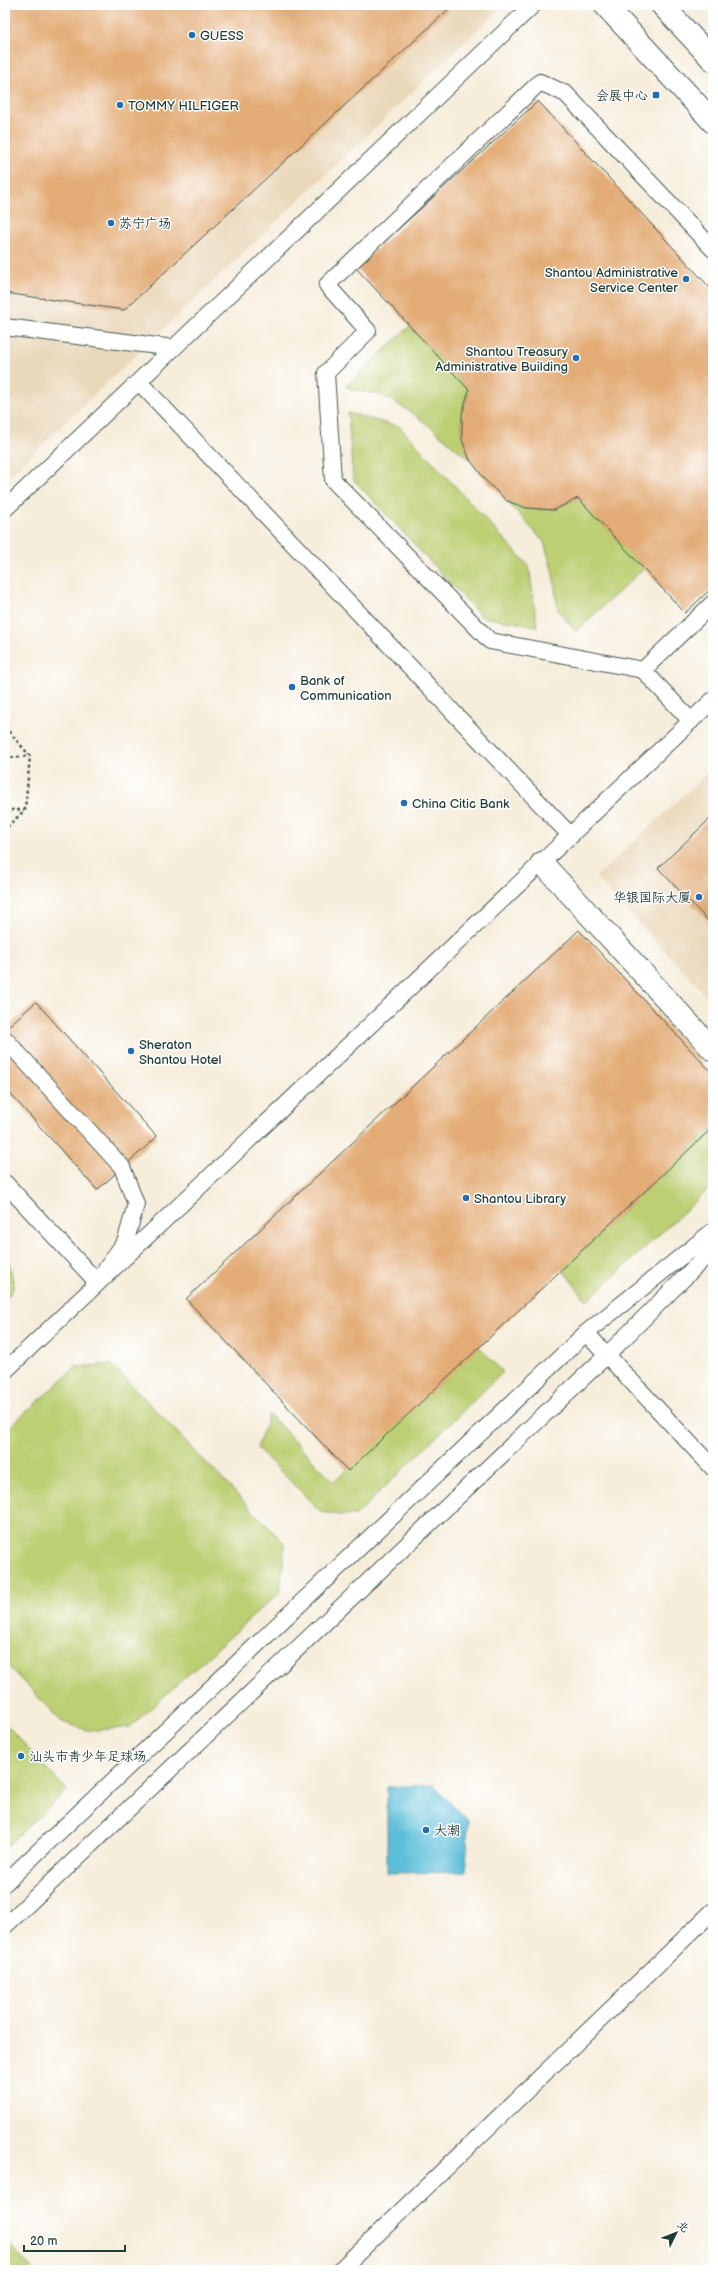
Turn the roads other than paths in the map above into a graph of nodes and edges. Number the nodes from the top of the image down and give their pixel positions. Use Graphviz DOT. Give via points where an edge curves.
graph roads {
  1 [pos="533,5"];
  2 [pos="605,5"];
  3 [pos="662,5"];
  4 [pos="713,60"];
  5 [pos="713,122"];
  6 [pos="713,249"];
  7 [pos="5,327"];
  8 [pos="174,348"];
  9 [pos="139,382"];
  10 [pos="5,509"];
  11 [pos="713,604"];
  12 [pos="643,670"];
  13 [pos="713,700"];
  14 [pos="691,721"];
  15 [pos="571,836"];
  16 [pos="542,863"];
  17 [pos="5,1039"];
  18 [pos="713,1050"];
  19 [pos="5,1183"];
  20 [pos="713,1231"];
  21 [pos="713,1249"];
  22 [pos="97,1282"];
  23 [pos="586,1333"];
  24 [pos="607,1355"];
  25 [pos="5,1371"];
  26 [pos="713,1468"];
  27 [pos="5,1883"];
  28 [pos="711,1918"];
  29 [pos="5,1926"];
  30 [pos="340,2270"];
  1 -- 8 [label="lane"];
  2 -- 5 [label="street"];
  3 -- 4 [label="street"];
  6 -- 12 [label="lane" via="566,94 540,82 327,285 368,331 326,374 333,480 490,641"];
  7 -- 8 [label="lane"];
  8 -- 9 [label="lane"];
  9 -- 10 [label="lane"];
  9 -- 15 [label="lane"];
  11 -- 12 [label="lane"];
  12 -- 14 [label="lane"];
  13 -- 14 [label="lane"];
  14 -- 15 [label="lane"];
  15 -- 16 [label="lane"];
  16 -- 18 [label="street"];
  16 -- 22 [label="lane"];
  17 -- 22 [label="lane" via="122,1167 136,1204 126,1240"];
  19 -- 22 [label="lane"];
  20 -- 23 [label="lane"];
  21 -- 24 [label="lane"];
  22 -- 25 [label="lane"];
  23 -- 24 [label="lane"];
  23 -- 27 [label="lane"];
  24 -- 26 [label="lane"];
  24 -- 29 [label="lane"];
  28 -- 30 [label="lane"];
}
